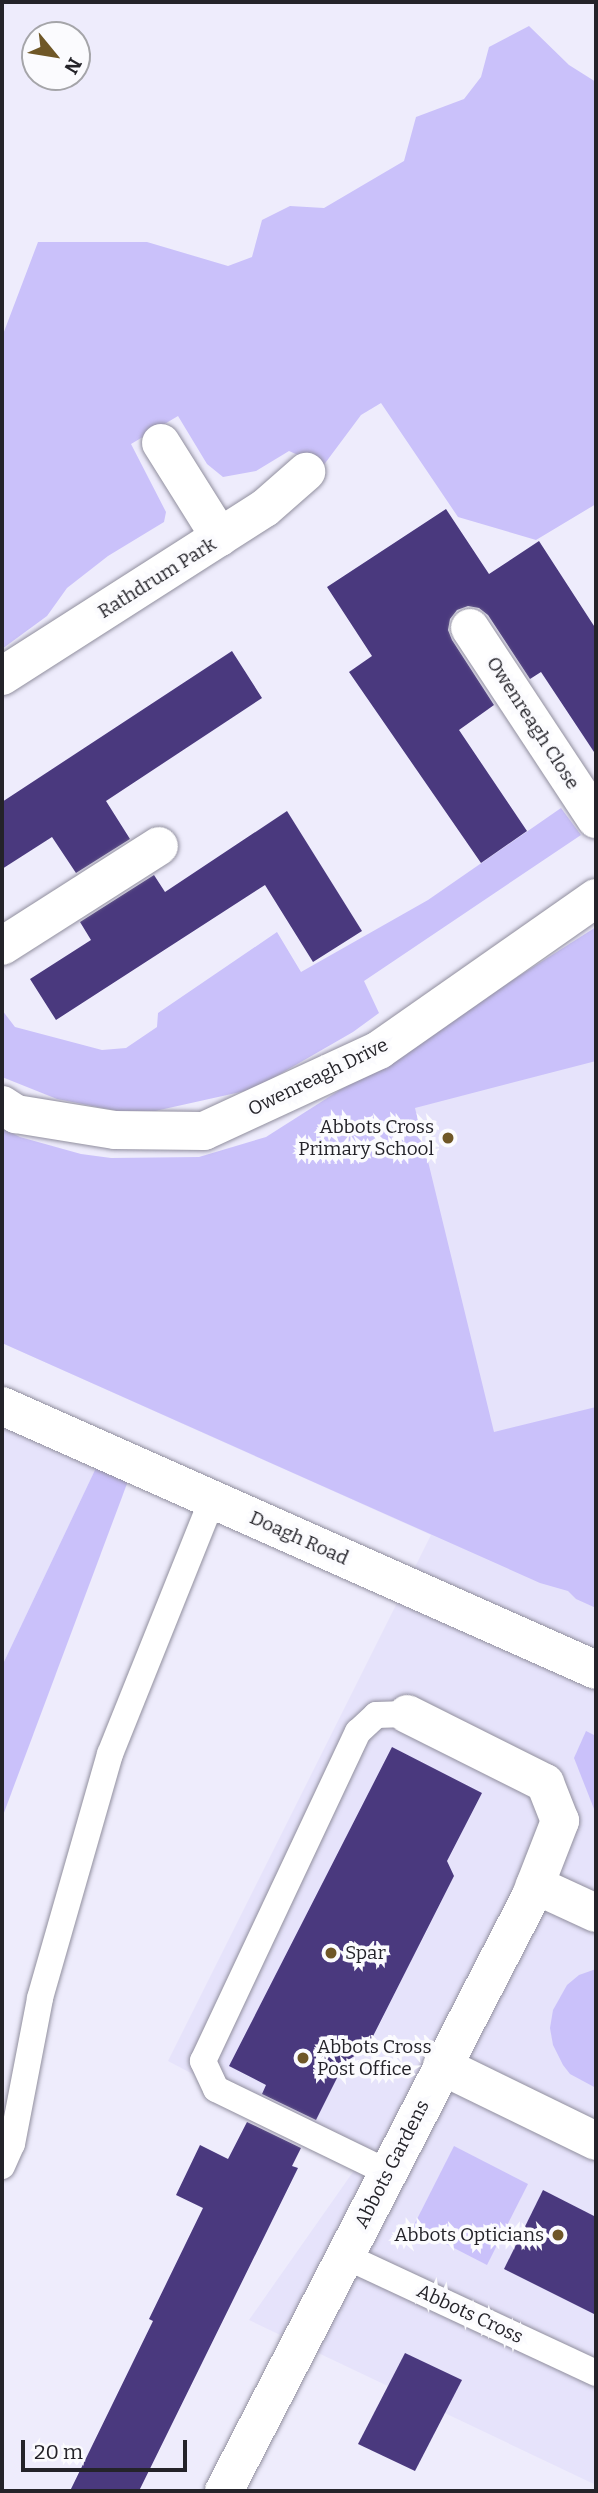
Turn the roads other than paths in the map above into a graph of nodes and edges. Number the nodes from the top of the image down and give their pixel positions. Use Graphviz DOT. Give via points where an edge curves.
graph roads {
  1 [pos="161,443"];
  2 [pos="306,472"];
  3 [pos="220,537"];
  4 [pos="470,628"];
  5 [pos="2,676"];
  6 [pos="596,819"];
  7 [pos="159,846"];
  8 [pos="596,898"];
  9 [pos="2,946"];
  10 [pos="2,1105"];
  11 [pos="2,1406"];
  12 [pos="212,1500"];
  13 [pos="596,1671"];
  14 [pos="407,1714"];
  15 [pos="536,1885"];
  16 [pos="596,1913"];
  17 [pos="442,2066"];
  18 [pos="596,2141"];
  19 [pos="2,2166"];
  20 [pos="387,2172"];
  21 [pos="345,2256"];
  22 [pos="596,2373"];
  23 [pos="224,2491"];
  1 -- 3 [label="street"];
  2 -- 3 [label="street, Rathdrum Park" via="265,508"];
  3 -- 5 [label="street, Rathdrum Park"];
  4 -- 6 [label="street, Owenreagh Close"];
  7 -- 9 [label="street"];
  8 -- 10 [label="street, Owenreagh Drive" via="379,1050 204,1131 115,1129 16,1114"];
  11 -- 12 [label="street, Doagh Road"];
  12 -- 13 [label="street, Doagh Road"];
  12 -- 19 [label="lane" via="110,1754 40,1998 12,2144"];
  14 -- 15 [label="street, Abbots Gardens" via="545,1783 560,1821"];
  14 -- 20 [label="lane" via="376,1716 358,1732 203,2061 216,2089"];
  15 -- 16 [label="street"];
  15 -- 17 [label="street, Abbots Gardens"];
  17 -- 18 [label="street"];
  17 -- 20 [label="street, Abbots Gardens"];
  20 -- 21 [label="street, Abbots Gardens"];
  21 -- 22 [label="lane, Abbots Cross"];
  21 -- 23 [label="street, Abbots Gardens"];
}
